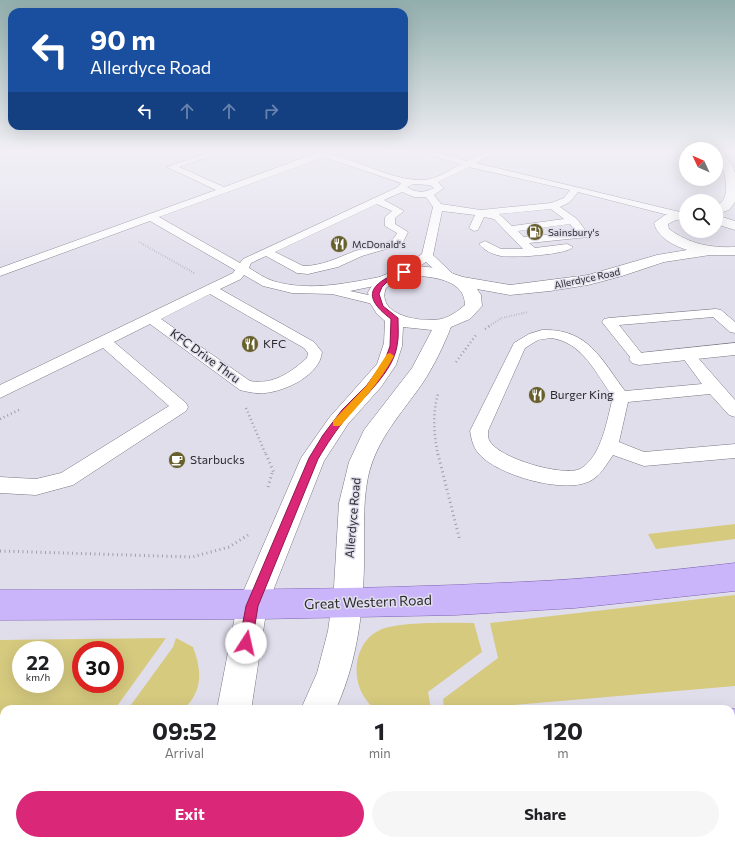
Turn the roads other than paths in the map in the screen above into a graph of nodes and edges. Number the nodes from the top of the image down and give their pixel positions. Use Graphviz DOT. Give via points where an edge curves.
graph roads {
  1 [pos="221,192"];
  2 [pos="391,192"];
  3 [pos="412,192"];
  4 [pos="432,192"];
  5 [pos="562,192"];
  6 [pos="573,192"];
  7 [pos="586,192"];
  8 [pos="731,192"];
  9 [pos="429,194"];
  10 [pos="554,194"];
  11 [pos="376,200"];
  12 [pos="508,200"];
  13 [pos="553,206"];
  14 [pos="723,206"];
  15 [pos="438,207"];
  16 [pos="455,208"];
  17 [pos="642,208"];
  18 [pos="723,211"];
  19 [pos="481,213"];
  20 [pos="679,214"];
  21 [pos="679,215"];
  22 [pos="151,217"];
  23 [pos="574,221"];
  24 [pos="723,222"];
  25 [pos="661,223"];
  26 [pos="734,226"];
  27 [pos="474,228"];
  28 [pos="510,229"];
  29 [pos="584,235"];
  30 [pos="669,236"];
  31 [pos="521,240"];
  32 [pos="485,244"];
  33 [pos="710,251"];
  34 [pos="735,251"];
  35 [pos="266,252"];
  36 [pos="532,252"];
  37 [pos="427,256"];
  38 [pos="662,258"];
  39 [pos="242,270"];
  40 [pos="0,272"];
  41 [pos="404,272"];
  42 [pos="455,278"];
  43 [pos="385,280"];
  44 [pos="211,289"];
  45 [pos="332,290"];
  46 [pos="510,290"];
  47 [pos="377,301"];
  48 [pos="471,309"];
  49 [pos="151,318"];
  50 [pos="394,318"];
  51 [pos="444,324"];
  52 [pos="735,329"];
  53 [pos="104,341"];
  54 [pos="735,349"];
  55 [pos="687,354"];
  56 [pos="639,359"];
  57 [pos="714,388"];
  58 [pos="0,392"];
  59 [pos="621,397"];
  60 [pos="735,411"];
  61 [pos="609,446"];
  62 [pos="735,451"];
  63 [pos="0,485"];
  64 [pos="735,577"];
  65 [pos="346,604"];
  66 [pos="0,605"];
  67 [pos="252,606"];
  68 [pos="235,705"];
  69 [pos="320,705"];
  1 -- 22 [label="lane"];
  2 -- 11 [label="lane"];
  3 -- 9 [label="lane"];
  4 -- 9 [label="lane"];
  5 -- 10 [label="lane"];
  6 -- 13 [label="lane" via="567,200"];
  7 -- 17 [label="lane"];
  8 -- 14 [label="street" via="731,199"];
  9 -- 15 [label="lane"];
  11 -- 35 [label="lane"];
  11 -- 35 [label="lane" via="403,221 399,240 392,244 358,254 334,265 308,270 301,270"];
  12 -- 16 [label="lane"];
  13 -- 19 [label="lane"];
  13 -- 23 [label="lane"];
  15 -- 16 [label="lane"];
  15 -- 37 [label="lane"];
  16 -- 19 [label="lane"];
  17 -- 20 [label="lane"];
  17 -- 25 [label="lane"];
  18 -- 26 [label="street"];
  19 -- 27 [label="lane"];
  19 -- 28 [label="lane" via="498,218"];
  21 -- 25 [label="street" via="671,216"];
  22 -- 39 [label="lane"];
  22 -- 40 [label="lane"];
  23 -- 28 [label="lane"];
  23 -- 29 [label="lane"];
  24 -- 26 [label="street"];
  25 -- 30 [label="street" via="663,231"];
  28 -- 31 [label="lane"];
  29 -- 31 [label="lane"];
  29 -- 36 [label="lane" via="587,244"];
  30 -- 33 [label="street, Allerdyce Road" via="686,245"];
  30 -- 38 [label="street"];
  31 -- 36 [label="lane"];
  32 -- 36 [label="lane" via="489,249 506,253"];
  33 -- 34 [label="street, Allerdyce Road"];
  33 -- 38 [label="street, Allerdyce Road"];
  35 -- 39 [label="lane" via="247,262"];
  37 -- 41 [label="lane"];
  37 -- 42 [label="lane"];
  38 -- 46 [label="street, Allerdyce Road" via="588,280"];
  39 -- 44 [label="lane" via="237,276"];
  39 -- 45 [label="lane" via="267,283 292,289"];
  41 -- 42 [label="street, Allerdyce Road" via="426,270"];
  41 -- 43 [label="street, Allerdyce Road"];
  42 -- 46 [label="street, Allerdyce Road"];
  42 -- 48 [label="street" via="473,295"];
  43 -- 45 [label="lane"];
  43 -- 47 [label="street" via="377,290"];
  44 -- 49 [label="lane"];
  44 -- 49 [label="lane, KFC Drive Thru" via="309,345 315,352 314,360 283,383 271,388 246,386"];
  45 -- 47 [label="lane"];
  46 -- 48 [label="street, Allerdyce Road"];
  47 -- 50 [label="street, Allerdyce Road" via="380,307"];
  48 -- 51 [label="street, Allerdyce Road" via="456,320"];
  49 -- 53 [label="lane"];
  50 -- 51 [label="street, Allerdyce Road" via="418,325"];
  50 -- 67 [label="street" via="393,346 388,360 370,387 326,437 313,458"];
  51 -- 65 [label="street, Allerdyce Road" via="426,362 372,434 363,454 356,478 351,520"];
  52 -- 56 [label="lane" via="716,313 609,322"];
  53 -- 58 [label="lane"];
  53 -- 63 [label="lane" via="180,407 66,479 36,487"];
  54 -- 55 [label="street"];
  55 -- 56 [label="street"];
  55 -- 57 [label="lane"];
  57 -- 59 [label="lane"];
  57 -- 60 [label="lane"];
  59 -- 61 [label="lane"];
  59 -- 61 [label="lane" via="583,346 561,335 535,336 519,346 480,431 481,443 504,463 562,478 581,476 595,467"];
  61 -- 62 [label="lane" via="644,459"];
  64 -- 65 [label="main road, Great Western Road" via="521,597"];
  65 -- 67 [label="main road, Great Western Road"];
  65 -- 69 [label="street, Allerdyce Road" via="339,652"];
  66 -- 67 [label="main road, Great Western Road"];
  67 -- 68 [label="street"];
}
